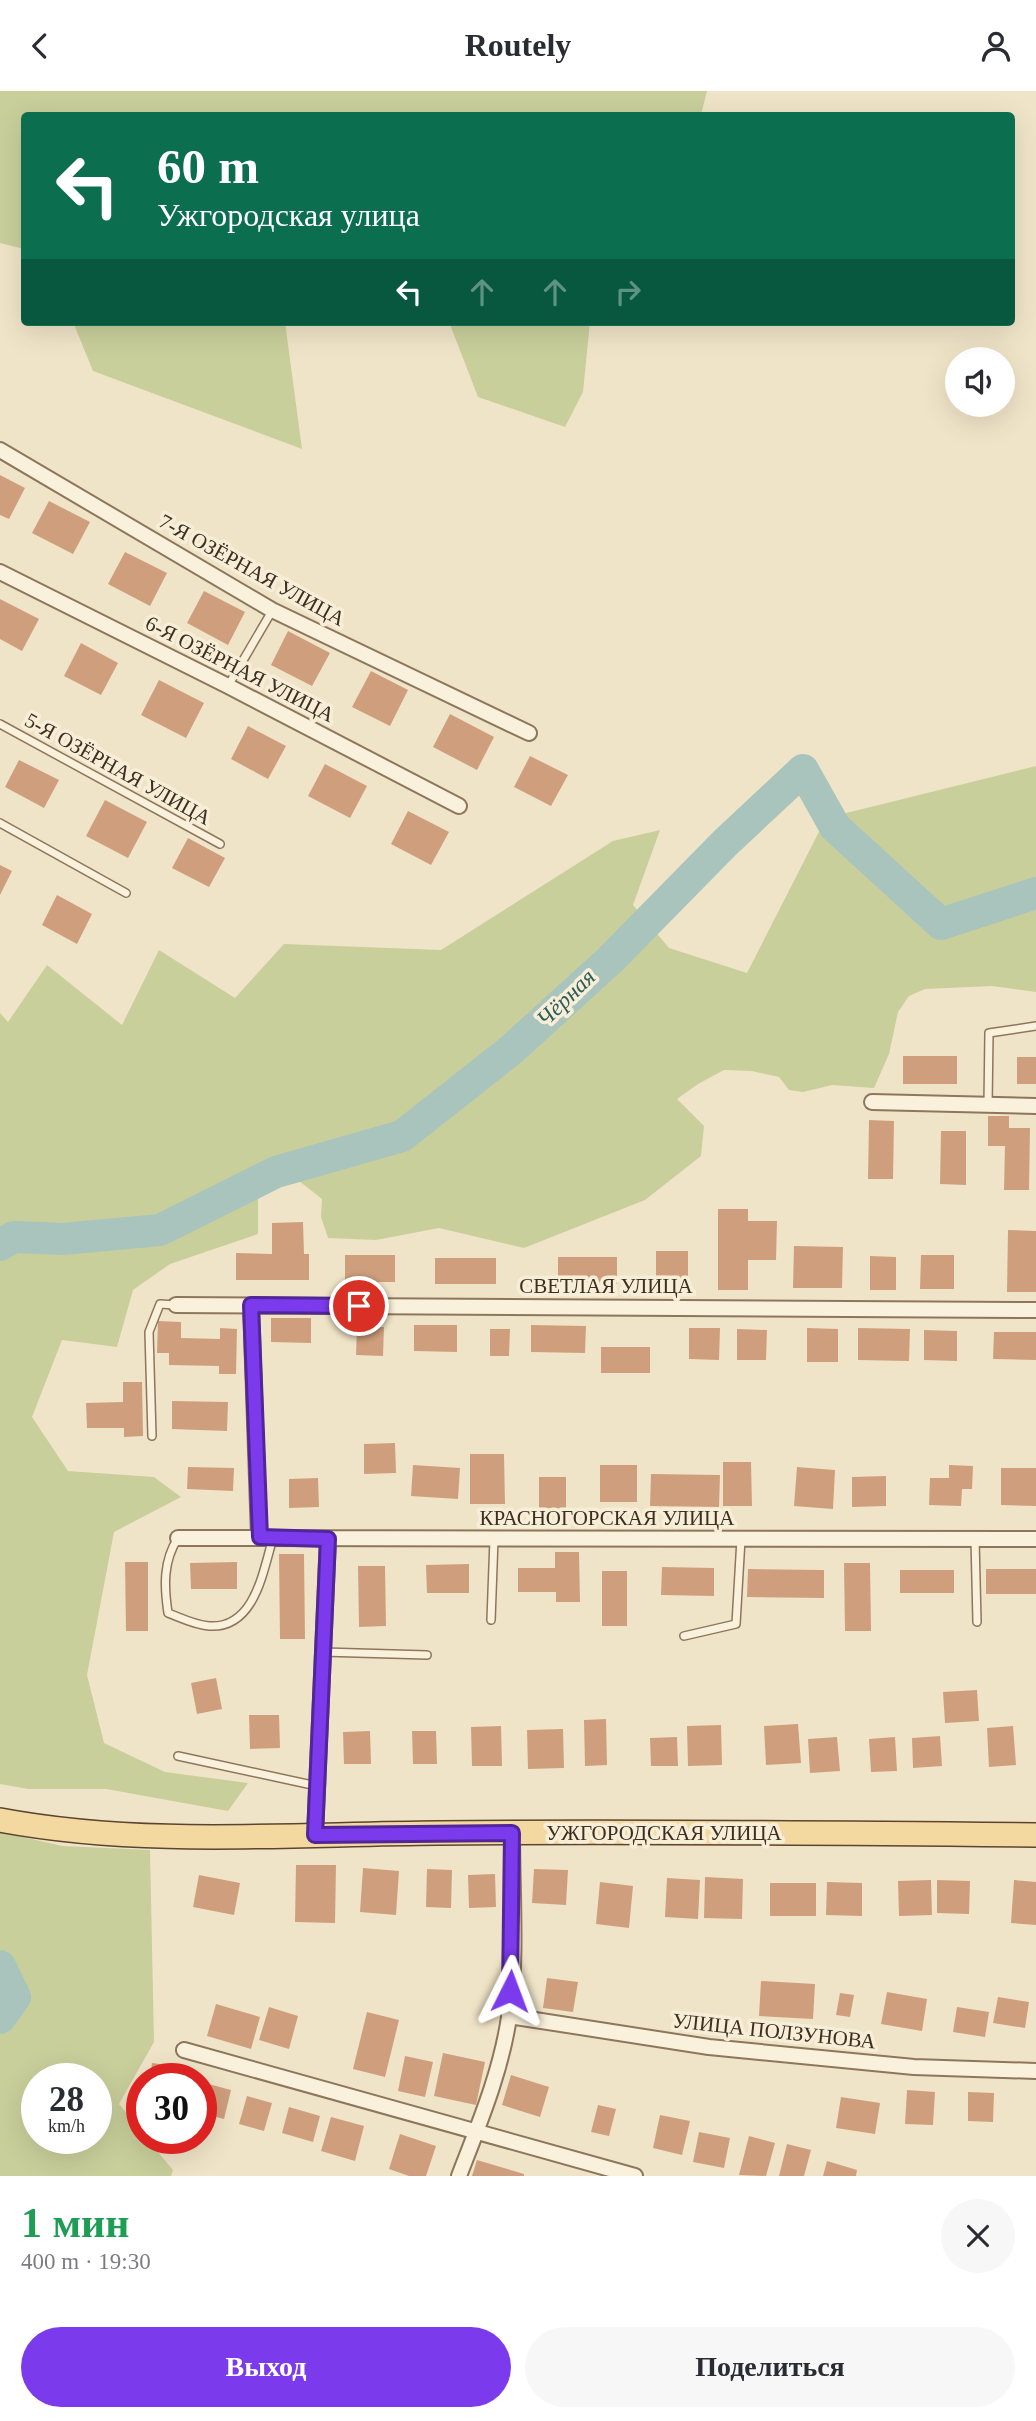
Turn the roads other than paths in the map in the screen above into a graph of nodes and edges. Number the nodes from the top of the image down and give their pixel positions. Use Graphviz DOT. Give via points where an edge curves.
graph roads {
  1 [pos="0,450"];
  2 [pos="0,572"];
  3 [pos="272,610"];
  4 [pos="228,686"];
  5 [pos="0,724"];
  6 [pos="529,733"];
  7 [pos="459,806"];
  8 [pos="0,823"];
  9 [pos="220,844"];
  10 [pos="125,893"];
  11 [pos="1036,1026"];
  12 [pos="872,1102"];
  13 [pos="988,1106"];
  14 [pos="1036,1106"];
  15 [pos="176,1305"];
  16 [pos="251,1305"];
  17 [pos="1036,1310"];
  18 [pos="152,1436"];
  19 [pos="266,1537"];
  20 [pos="178,1538"];
  21 [pos="328,1539"];
  22 [pos="494,1539"];
  23 [pos="741,1539"];
  24 [pos="975,1539"];
  25 [pos="1036,1539"];
  26 [pos="491,1620"];
  27 [pos="977,1622"];
  28 [pos="684,1636"];
  29 [pos="323,1652"];
  30 [pos="427,1655"];
  31 [pos="178,1756"];
  32 [pos="317,1786"];
  33 [pos="0,1820"];
  34 [pos="512,1833"];
  35 [pos="315,1835"];
  36 [pos="1036,1835"];
  37 [pos="509,2016"];
  38 [pos="184,2050"];
  39 [pos="1036,2071"];
  40 [pos="475,2133"];
  41 [pos="459,2176"];
  42 [pos="635,2176"];
  1 -- 3 [label="street, 7-Я ОЗЁРНАЯ УЛИЦА"];
  2 -- 4 [label="street, 6-Я ОЗЁРНАЯ УЛИЦА"];
  3 -- 4 [label="lane"];
  3 -- 6 [label="street, 7-Я ОЗЁРНАЯ УЛИЦА"];
  4 -- 7 [label="street, 6-Я ОЗЁРНАЯ УЛИЦА"];
  5 -- 9 [label="lane, 5-Я ОЗЁРНАЯ УЛИЦА"];
  8 -- 10 [label="lane"];
  11 -- 13 [label="lane" via="989,1033"];
  12 -- 13 [label="street"];
  13 -- 14 [label="street"];
  15 -- 16 [label="street, СВЕТЛАЯ УЛИЦА"];
  15 -- 18 [label="lane" via="160,1304 149,1332"];
  16 -- 17 [label="street, СВЕТЛАЯ УЛИЦА"];
  16 -- 19 [label="street"];
  19 -- 20 [label="street, КРАСНОГОРСКАЯ УЛИЦА"];
  19 -- 20 [label="lane" via="254,1598 239,1619 212,1626 168,1613 169,1552"];
  19 -- 21 [label="street, КРАСНОГОРСКАЯ УЛИЦА"];
  21 -- 22 [label="street, КРАСНОГОРСКАЯ УЛИЦА"];
  21 -- 29 [label="street"];
  22 -- 23 [label="street, КРАСНОГОРСКАЯ УЛИЦА"];
  22 -- 26 [label="lane"];
  23 -- 24 [label="street, КРАСНОГОРСКАЯ УЛИЦА"];
  23 -- 28 [label="lane" via="736,1624"];
  24 -- 25 [label="street, КРАСНОГОРСКАЯ УЛИЦА"];
  24 -- 27 [label="lane"];
  29 -- 30 [label="lane"];
  29 -- 32 [label="street"];
  31 -- 32 [label="lane"];
  32 -- 35 [label="street"];
  33 -- 35 [label="main road, УЖГОРОДСКАЯ УЛИЦА" via="99,1834"];
  34 -- 35 [label="main road, УЖГОРОДСКАЯ УЛИЦА"];
  34 -- 36 [label="main road, УЖГОРОДСКАЯ УЛИЦА"];
  34 -- 37 [label="street"];
  37 -- 39 [label="street, УЛИЦА ПОЛЗУНОВА" via="709,2047 914,2067"];
  37 -- 40 [label="street" via="497,2074"];
  38 -- 40 [label="street"];
  40 -- 41 [label="street"];
  40 -- 42 [label="street"];
}
